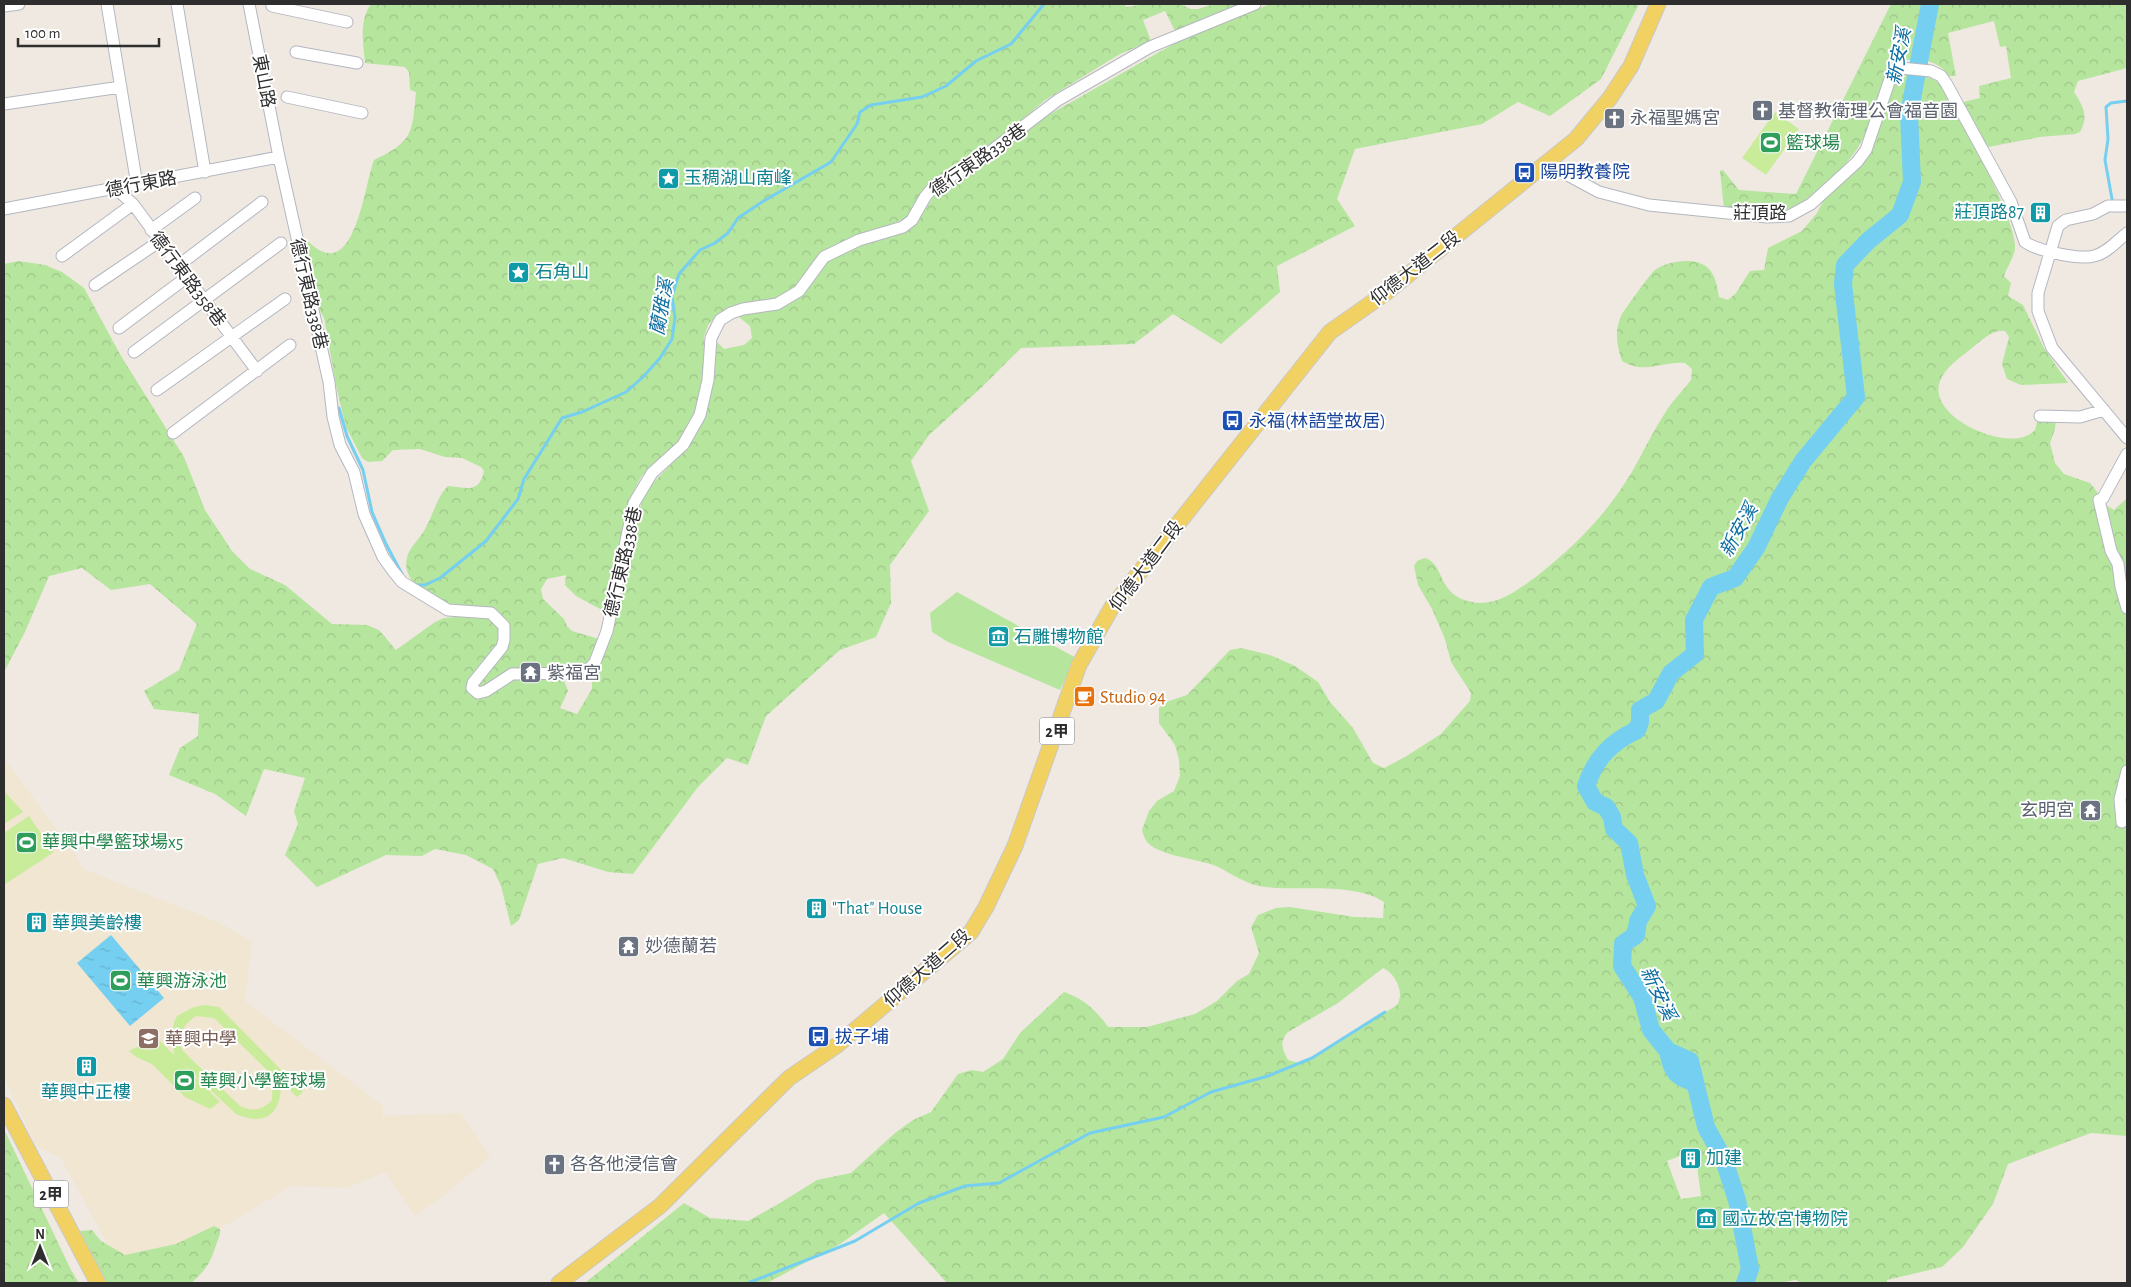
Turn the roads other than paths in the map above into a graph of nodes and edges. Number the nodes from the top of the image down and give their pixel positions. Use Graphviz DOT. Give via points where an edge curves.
graph roads {
  1 [pos="19,4"];
  2 [pos="107,4"];
  3 [pos="177,4"];
  4 [pos="249,4"];
  5 [pos="1255,4"];
  6 [pos="1658,4"];
  7 [pos="4,6"];
  8 [pos="272,6"];
  9 [pos="347,22"];
  10 [pos="296,52"];
  11 [pos="357,62"];
  12 [pos="121,87"];
  13 [pos="287,97"];
  14 [pos="4,104"];
  15 [pos="362,113"];
  16 [pos="279,157"];
  17 [pos="1547,164"];
  18 [pos="205,172"];
  19 [pos="137,185"];
  20 [pos="116,188"];
  21 [pos="195,198"];
  22 [pos="262,202"];
  23 [pos="133,204"];
  24 [pos="2127,206"];
  25 [pos="4,209"];
  26 [pos="151,230"];
  27 [pos="2127,233"];
  28 [pos="160,241"];
  29 [pos="281,243"];
  30 [pos="2050,252"];
  31 [pos="62,256"];
  32 [pos="179,265"];
  33 [pos="187,277"];
  34 [pos="95,285"];
  35 [pos="285,299"];
  36 [pos="204,300"];
  37 [pos="119,328"];
  38 [pos="232,337"];
  39 [pos="290,345"];
  40 [pos="134,352"];
  41 [pos="258,371"];
  42 [pos="157,390"];
  43 [pos="2104,410"];
  44 [pos="2040,416"];
  45 [pos="173,433"];
  46 [pos="2127,438"];
  47 [pos="2127,454"];
  48 [pos="2127,608"];
  49 [pos="2127,774"];
  50 [pos="2122,822"];
  51 [pos="4,1105"];
  52 [pos="98,1283"];
  53 [pos="559,1283"];
  1 -- 7 [label="street"];
  2 -- 12 [label="street"];
  3 -- 18 [label="street"];
  4 -- 16 [label="street, 東山路"];
  5 -- 16 [label="street, 德行東路338巷" via="1150,48 1058,100 978,160 934,186 912,220 902,227 859,240 824,257 799,291 777,304 743,309 720,320 711,338 708,380 700,415 683,445 652,473 634,503 601,651 590,668 574,674 518,673 504,678 486,691 475,692 473,683 498,653 504,640 501,621 491,613 459,612 433,602 402,582 383,557 364,514 354,472 340,445 333,417 329,382"];
  6 -- 17 [label="main road, 仰德大道二段 / 2甲" via="1631,66 1610,98 1576,139"];
  8 -- 9 [label="street"];
  10 -- 11 [label="street"];
  12 -- 14 [label="street"];
  12 -- 19 [label="street"];
  13 -- 15 [label="street"];
  16 -- 18 [label="street, 德行東路"];
  17 -- 30 [label="street, 莊頂路" via="1599,192 1649,206 1767,217 1789,216 1811,204 1862,156 1874,133 1892,72 1901,68 1931,72 1940,76 1957,100 2011,202 2025,242"];
  17 -- 53 [label="main road, 仰德大道二段 / 2甲" via="1387,292 1330,332 1112,607 1079,665 1015,846 971,932 836,1046 789,1078 660,1206"];
  18 -- 19 [label="street, 德行東路"];
  19 -- 20 [label="street, 德行東路"];
  20 -- 23 [label="street, 德行東路358巷"];
  20 -- 25 [label="street, 德行東路"];
  21 -- 26 [label="street"];
  22 -- 32 [label="street"];
  23 -- 26 [label="street, 德行東路358巷"];
  23 -- 31 [label="street"];
  24 -- 30 [label="street" via="2108,206 2093,214 2066,220 2058,226"];
  26 -- 28 [label="street, 德行東路358巷"];
  27 -- 30 [label="street" via="2093,257"];
  28 -- 32 [label="street, 德行東路358巷"];
  28 -- 34 [label="street"];
  29 -- 36 [label="street"];
  30 -- 43 [label="street" via="2038,293 2038,311 2052,348"];
  32 -- 33 [label="street, 德行東路358巷"];
  33 -- 36 [label="street, 德行東路358巷"];
  33 -- 37 [label="street"];
  35 -- 38 [label="street"];
  36 -- 38 [label="street, 德行東路358巷"];
  36 -- 40 [label="street"];
  38 -- 41 [label="street, 德行東路358巷"];
  38 -- 42 [label="street"];
  39 -- 41 [label="street"];
  41 -- 45 [label="street"];
  43 -- 44 [label="street" via="2080,417"];
  43 -- 46 [label="street"];
  47 -- 48 [label="street" via="2099,500"];
  49 -- 50 [label="street" via="2120,799"];
  51 -- 52 [label="main road, 2甲"];
}
